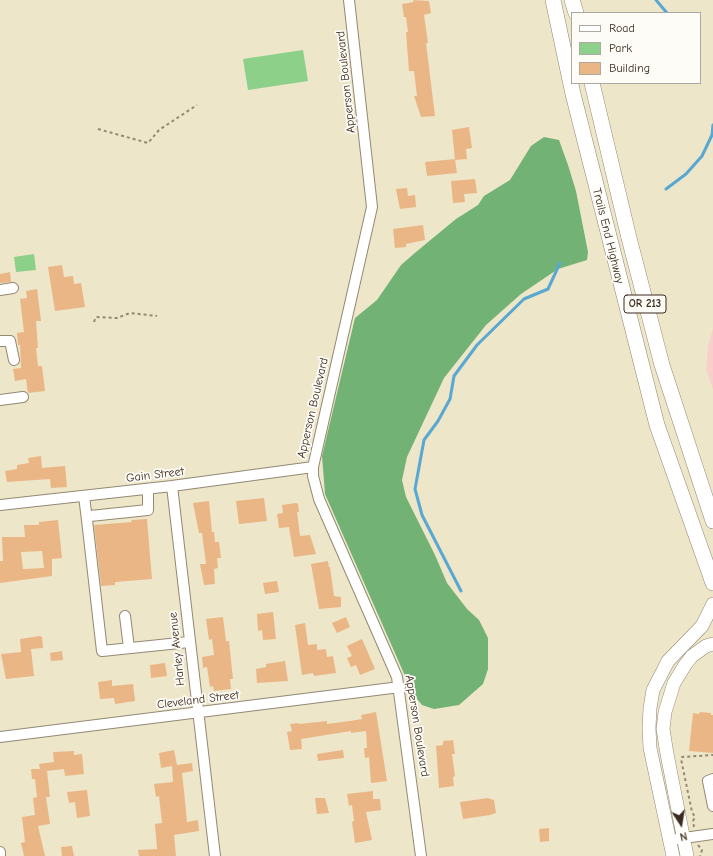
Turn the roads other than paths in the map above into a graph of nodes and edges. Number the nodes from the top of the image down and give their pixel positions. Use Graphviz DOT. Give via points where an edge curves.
graph roads {
  1 [pos="350,0"];
  2 [pos="553,0"];
  3 [pos="572,0"];
  4 [pos="576,12"];
  5 [pos="571,83"];
  6 [pos="571,84"];
  7 [pos="592,84"];
  8 [pos="12,288"];
  9 [pos="0,290"];
  10 [pos="0,341"];
  11 [pos="14,360"];
  12 [pos="23,397"];
  13 [pos="0,400"];
  14 [pos="313,468"];
  15 [pos="172,486"];
  16 [pos="148,489"];
  17 [pos="84,496"];
  18 [pos="0,505"];
  19 [pos="87,520"];
  20 [pos="713,521"];
  21 [pos="713,583"];
  22 [pos="713,604"];
  23 [pos="125,616"];
  24 [pos="189,642"];
  25 [pos="713,644"];
  26 [pos="129,648"];
  27 [pos="400,687"];
  28 [pos="197,713"];
  29 [pos="0,737"];
  30 [pos="713,779"];
  31 [pos="713,804"];
  32 [pos="713,834"];
  33 [pos="690,837"];
  34 [pos="670,841"];
  35 [pos="0,852"];
  36 [pos="0,856"];
  37 [pos="215,856"];
  38 [pos="421,856"];
  39 [pos="673,856"];
  40 [pos="687,856"];
  1 -- 14 [label="street, Apperson Boulevard" via="372,207"];
  2 -- 5 [label="highway, Trails End Highway / OR 213"];
  3 -- 4 [label="highway"];
  6 -- 21 [label="highway, Trails End Highway / OR 213" via="655,419"];
  7 -- 20 [label="highway, Trails End Highway / OR 213" via="650,323"];
  8 -- 9 [label="street"];
  10 -- 11 [label="street" via="10,341"];
  12 -- 13 [label="street"];
  14 -- 15 [label="street, Gain Street"];
  14 -- 27 [label="street, Apperson Boulevard" via="313,480 319,499 395,670"];
  15 -- 16 [label="street, Gain Street"];
  15 -- 24 [label="street, Harley Avenue"];
  16 -- 17 [label="street, Gain Street"];
  16 -- 19 [label="street" via="148,510 90,516"];
  17 -- 18 [label="street, Gain Street"];
  17 -- 19 [label="street"];
  19 -- 26 [label="street" via="102,651"];
  22 -- 34 [label="main road" via="702,626 668,661 653,690 650,708 650,748"];
  23 -- 26 [label="street"];
  24 -- 26 [label="street"];
  24 -- 28 [label="street, Harley Avenue"];
  25 -- 33 [label="main road" via="692,656 685,665 674,683 665,712 667,754"];
  27 -- 28 [label="street, Cleveland Street"];
  27 -- 38 [label="street, Apperson Boulevard"];
  28 -- 29 [label="street, Cleveland Street"];
  28 -- 37 [label="street, Harley Avenue"];
  30 -- 31 [label="street" via="708,780"];
  32 -- 33 [label="street"];
  33 -- 34 [label="street"];
  33 -- 40 [label="main road"];
  34 -- 39 [label="main road"];
  35 -- 36 [label="street"];
}
